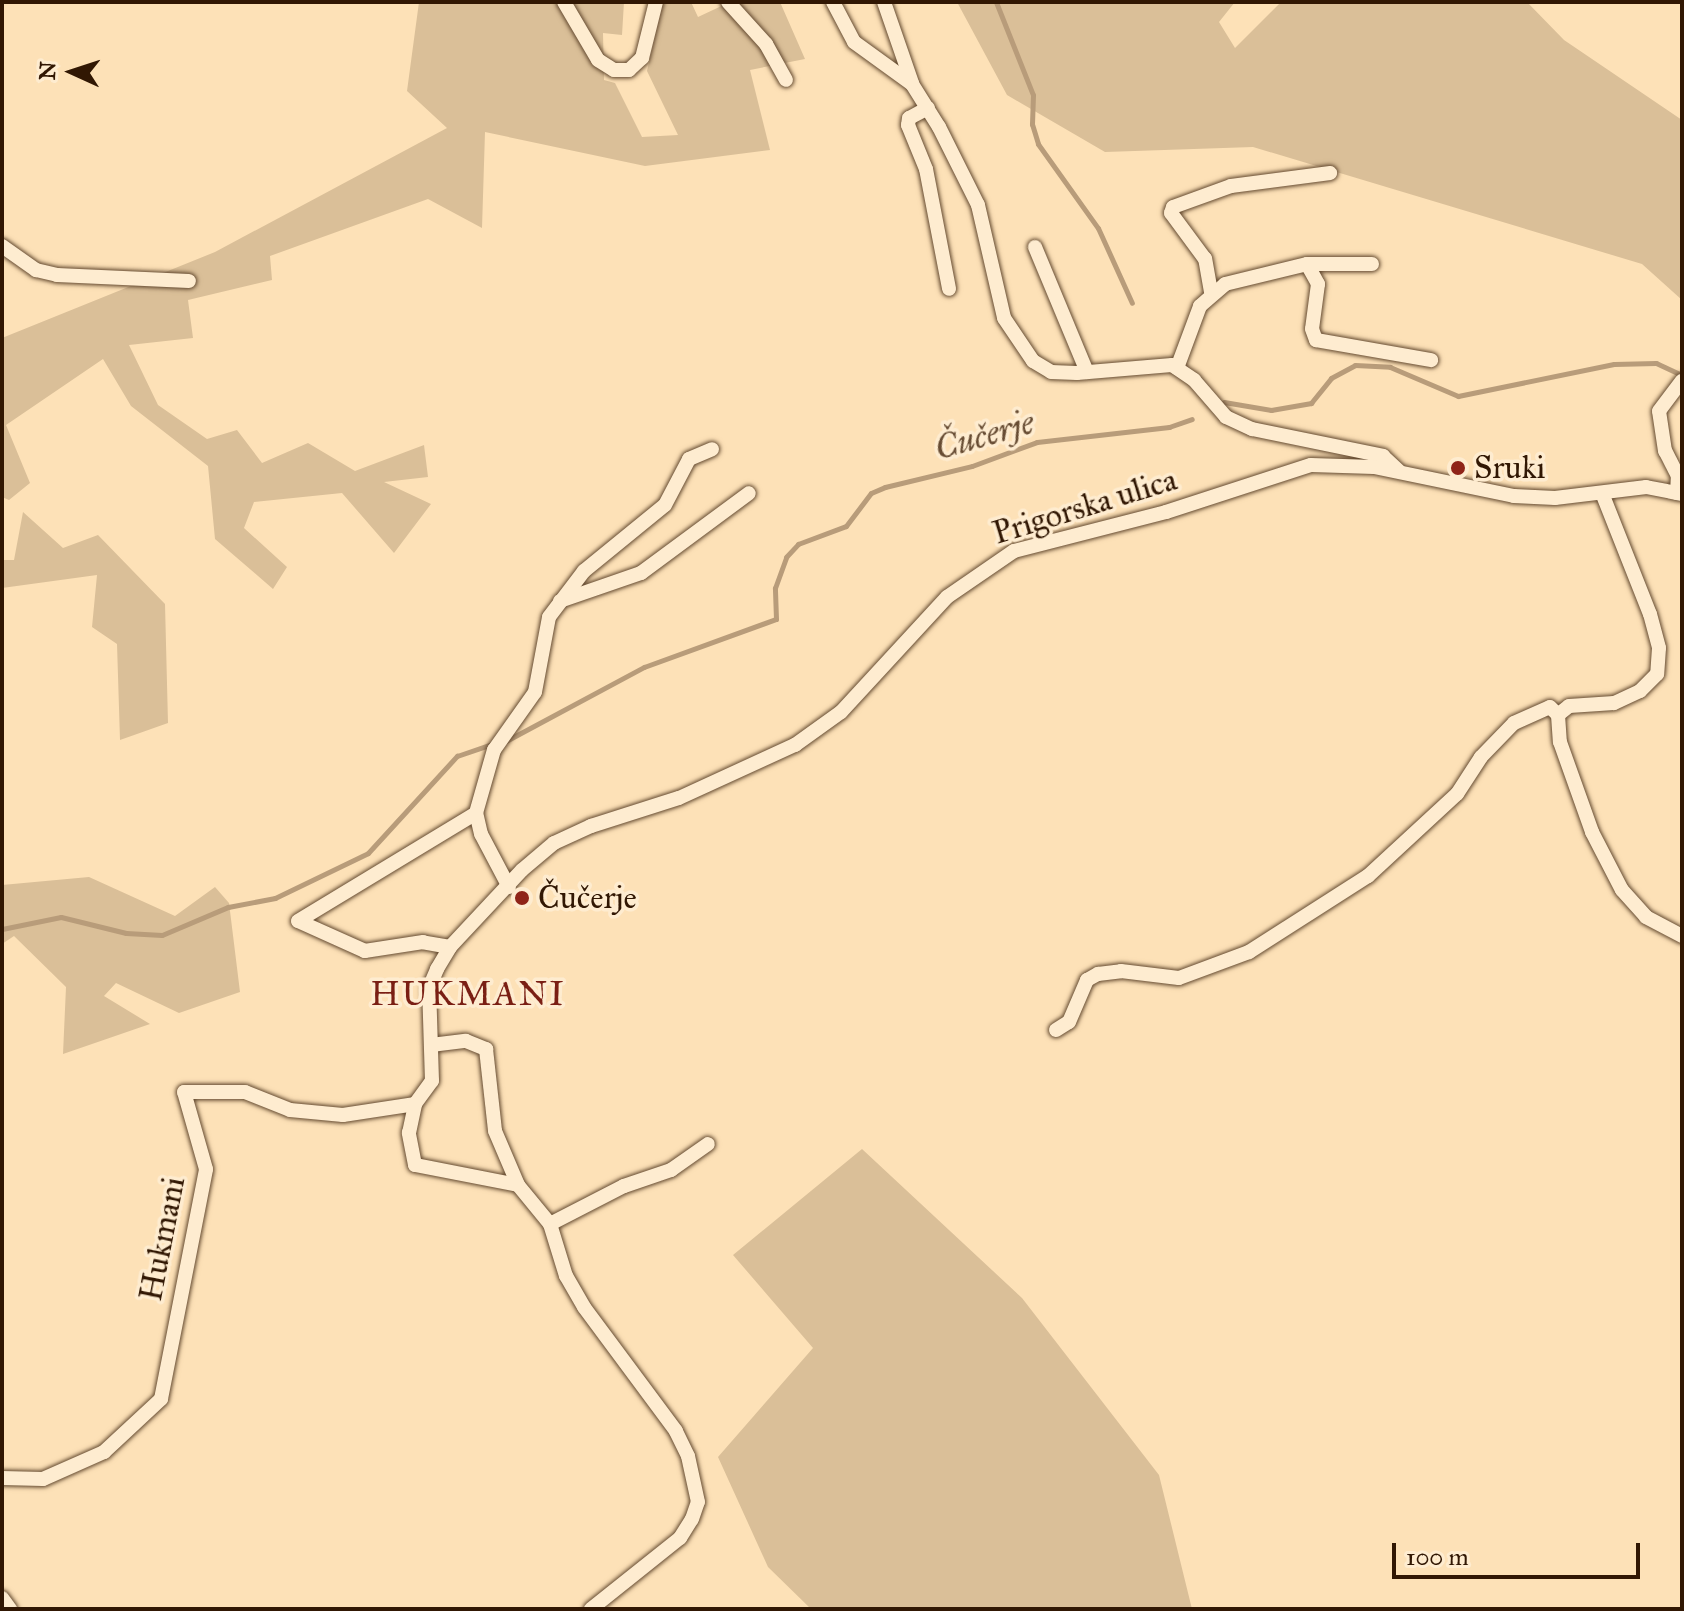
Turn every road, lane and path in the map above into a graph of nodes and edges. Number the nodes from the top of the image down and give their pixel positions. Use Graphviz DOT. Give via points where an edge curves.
graph roads {
  1 [pos="564,2"];
  2 [pos="656,2"];
  3 [pos="728,2"];
  4 [pos="833,2"];
  5 [pos="884,2"];
  6 [pos="786,80"];
  7 [pos="912,84"];
  8 [pos="928,108"];
  9 [pos="1330,173"];
  10 [pos="2,246"];
  11 [pos="1035,247"];
  12 [pos="1307,264"];
  13 [pos="1372,264"];
  14 [pos="189,281"];
  15 [pos="949,289"];
  16 [pos="1211,292"];
  17 [pos="1431,360"];
  18 [pos="1177,368"];
  19 [pos="1087,372"];
  20 [pos="1682,381"];
  21 [pos="712,449"];
  22 [pos="1399,471"];
  23 [pos="749,493"];
  24 [pos="1602,493"];
  25 [pos="1680,494"];
  26 [pos="560,601"];
  27 [pos="1558,715"];
  28 [pos="476,813"];
  29 [pos="509,887"];
  30 [pos="1682,936"];
  31 [pos="450,947"];
  32 [pos="1056,1030"];
  33 [pos="431,1045"];
  34 [pos="415,1104"];
  35 [pos="708,1144"];
  36 [pos="518,1185"];
  37 [pos="550,1224"];
  38 [pos="2,1478"];
  39 [pos="2,1598"];
  40 [pos="10,1609"];
  41 [pos="591,1609"];
  1 -- 2 [label="street" via="598,60 614,70 629,70 648,48"];
  3 -- 6 [label="street" via="766,44"];
  4 -- 7 [label="street" via="854,42"];
  5 -- 7 [label="street"];
  7 -- 8 [label="street"];
  8 -- 15 [label="street" via="909,118 908,125 926,169"];
  8 -- 19 [label="street" via="978,205 996,290 1013,337 1051,372"];
  9 -- 16 [label="street" via="1231,186 1173,207 1171,213 1205,259"];
  10 -- 14 [label="street" via="36,270 57,275"];
  11 -- 19 [label="street"];
  12 -- 13 [label="street"];
  12 -- 16 [label="street"];
  12 -- 17 [label="street" via="1318,284 1312,329 1316,340"];
  16 -- 18 [label="street" via="1189,328"];
  18 -- 19 [label="street" via="1151,363"];
  18 -- 22 [label="street" via="1226,417 1252,429 1383,456"];
  20 -- 25 [label="street" via="1659,411"];
  21 -- 26 [label="street" via="689,459 665,505 584,571"];
  22 -- 24 [label="street, Prigorska ulica" via="1514,496"];
  22 -- 29 [label="street, Prigorska ulica" via="1311,465 1166,512 1014,551 947,597 841,712 795,745 679,798 554,843"];
  23 -- 26 [label="street" via="641,573"];
  24 -- 25 [label="street, Prigorska ulica" via="1646,487"];
  24 -- 27 [label="street" via="1650,614 1659,648 1657,674 1640,691 1614,703 1569,706"];
  26 -- 28 [label="street" via="544,630 535,692 498,744"];
  27 -- 30 [label="street" via="1560,742 1588,819 1622,890 1646,917"];
  27 -- 32 [label="street" via="1550,707 1514,723 1481,757 1457,794 1377,869 1249,952 1179,978 1121,971 1098,974 1087,980 1069,1022"];
  28 -- 29 [label="street" via="476,824"];
  28 -- 31 [label="street" via="298,921 365,951 423,942"];
  29 -- 31 [label="street, Prigorska ulica"];
  31 -- 33 [label="street, Prigorska ulica" via="429,988"];
  33 -- 34 [label="street, Prigorska ulica" via="432,1081"];
  33 -- 36 [label="street" via="466,1041 486,1049 495,1131"];
  34 -- 36 [label="street, Prigorska ulica" via="409,1133 415,1165"];
  34 -- 38 [label="street, Hukmani" via="343,1115 290,1110 245,1092 184,1092 206,1169 161,1399 104,1452 43,1479"];
  35 -- 37 [label="street" via="671,1170 624,1186"];
  36 -- 37 [label="street"];
  37 -- 41 [label="street" via="566,1276 584,1307 676,1431 688,1456 698,1502 680,1538"];
  39 -- 40 [label="street"];
}
